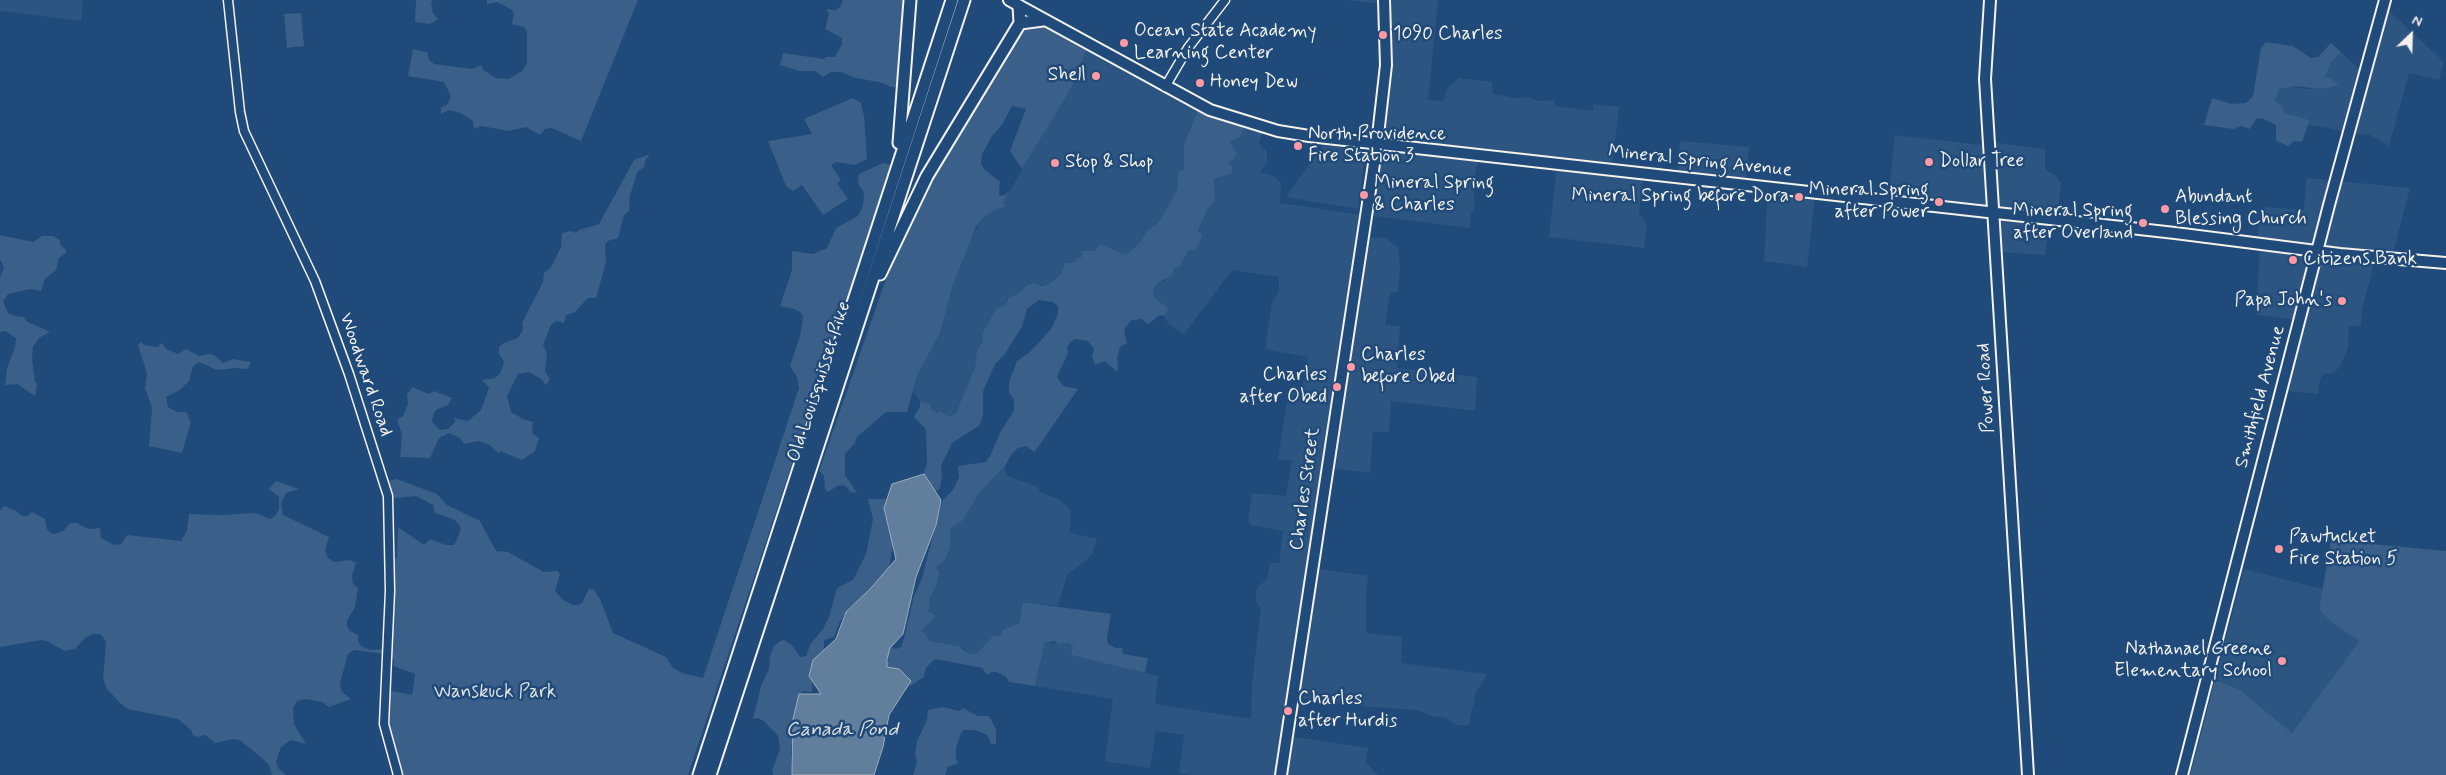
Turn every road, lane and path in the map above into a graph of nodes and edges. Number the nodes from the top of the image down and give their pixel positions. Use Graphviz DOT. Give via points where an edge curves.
graph roads {
  1 [pos="228,0"];
  2 [pos="910,0"];
  3 [pos="1225,0"];
  4 [pos="1384,0"];
  5 [pos="1990,0"];
  6 [pos="2385,0"];
  7 [pos="960,2"];
  8 [pos="1014,3"];
  9 [pos="1044,20"];
  10 [pos="1020,23"];
  11 [pos="1165,87"];
  12 [pos="1377,144"];
  13 [pos="891,187"];
  14 [pos="1995,213"];
  15 [pos="2317,251"];
  16 [pos="2446,263"];
  17 [pos="847,354"];
  18 [pos="398,775"];
  19 [pos="699,775"];
  20 [pos="710,775"];
  21 [pos="1281,775"];
  22 [pos="2028,775"];
  23 [pos="2182,775"];
  1 -- 18 [label="street, Woodward Road" via="244,131 315,281 350,374 388,496 391,572 384,724"];
  2 -- 13 [label="highway" via="903,110"];
  3 -- 11 [label="street" via="1188,48"];
  4 -- 12 [label="main road, Charles Street" via="1386,66"];
  5 -- 14 [label="main road, Power Road" via="1986,79"];
  6 -- 15 [label="main road, Smithfield Avenue"];
  7 -- 13 [label="highway, Old Louisquisset Pike"];
  7 -- 17 [label="highway, Old Louisquisset Pike"];
  8 -- 9 [label="main road, Mineral Spring Avenue"];
  8 -- 10 [label="highway"];
  9 -- 10 [label="highway"];
  9 -- 11 [label="main road, Mineral Spring Avenue"];
  10 -- 17 [label="highway" via="918,192"];
  11 -- 12 [label="main road, Mineral Spring Avenue" via="1210,110 1259,127"];
  12 -- 14 [label="main road, Mineral Spring Avenue"];
  12 -- 21 [label="main road, Charles Street"];
  13 -- 19 [label="highway, Old Louisquisset Pike"];
  14 -- 15 [label="main road, Mineral Spring Avenue"];
  14 -- 22 [label="main road, Power Road"];
  15 -- 16 [label="main road, Mineral Spring Avenue"];
  15 -- 23 [label="main road, Smithfield Avenue"];
  17 -- 20 [label="highway, Old Louisquisset Pike"];
}
